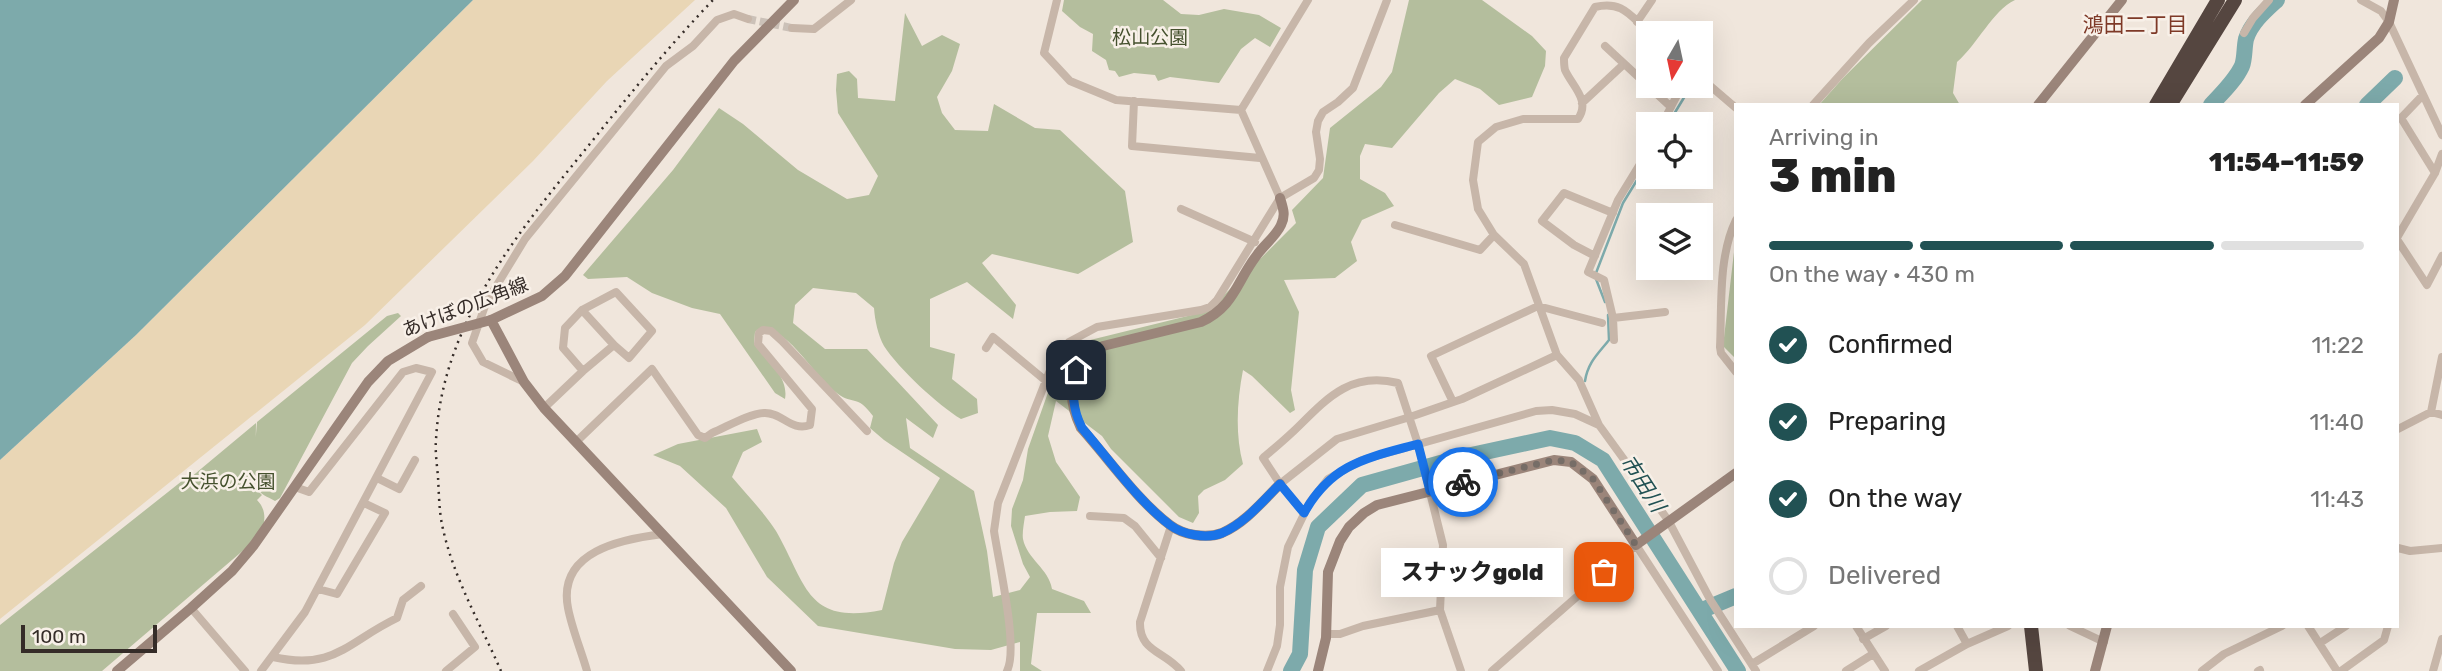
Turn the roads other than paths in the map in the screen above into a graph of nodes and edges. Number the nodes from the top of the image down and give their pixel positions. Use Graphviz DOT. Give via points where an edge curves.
graph roads {
  1 [pos="794,0"];
  2 [pos="851,0"];
  3 [pos="1056,0"];
  4 [pos="1308,0"];
  5 [pos="1387,0"];
  6 [pos="1652,0"];
  7 [pos="1914,0"];
  8 [pos="2122,0"];
  9 [pos="2218,0"];
  10 [pos="2235,0"];
  11 [pos="2269,0"];
  12 [pos="2361,0"];
  13 [pos="2394,0"];
  14 [pos="748,19"];
  15 [pos="1636,21"];
  16 [pos="1638,21"];
  17 [pos="2389,22"];
  18 [pos="792,28"];
  19 [pos="2244,33"];
  20 [pos="1605,46"];
  21 [pos="1625,64"];
  22 [pos="1713,88"];
  23 [pos="2423,95"];
  24 [pos="1676,98"];
  25 [pos="1134,101"];
  26 [pos="1582,103"];
  27 [pos="1815,103"];
  28 [pos="2042,103"];
  29 [pos="2157,103"];
  30 [pos="2171,103"];
  31 [pos="2307,103"];
  32 [pos="1734,106"];
  33 [pos="1671,107"];
  34 [pos="1241,110"];
  35 [pos="2442,111"];
  36 [pos="1668,112"];
  37 [pos="2433,116"];
  38 [pos="2442,135"];
  39 [pos="2442,154"];
  40 [pos="1260,158"];
  41 [pos="1636,172"];
  42 [pos="2435,173"];
  43 [pos="1280,198"];
  44 [pos="1181,209"];
  45 [pos="1613,213"];
  46 [pos="1734,224"];
  47 [pos="1395,225"];
  48 [pos="1494,234"];
  49 [pos="2399,236"];
  50 [pos="2399,240"];
  51 [pos="1255,242"];
  52 [pos="1595,256"];
  53 [pos="2442,256"];
  54 [pos="1538,306"];
  55 [pos="582,310"];
  56 [pos="1665,312"];
  57 [pos="1613,318"];
  58 [pos="491,320"];
  59 [pos="1602,323"];
  60 [pos="1614,340"];
  61 [pos="614,345"];
  62 [pos="986,348"];
  63 [pos="1557,355"];
  64 [pos="2442,357"];
  65 [pos="1734,369"];
  66 [pos="583,371"];
  67 [pos="1046,381"];
  68 [pos="524,382"];
  69 [pos="1453,402"];
  70 [pos="544,408"];
  71 [pos="2431,412"];
  72 [pos="2442,415"];
  73 [pos="1410,417"];
  74 [pos="1599,425"];
  75 [pos="2399,428"];
  76 [pos="867,431"];
  77 [pos="576,442"];
  78 [pos="1418,444"];
  79 [pos="415,460"];
  80 [pos="1734,474"];
  81 [pos="377,478"];
  82 [pos="1280,484"];
  83 [pos="296,487"];
  84 [pos="1430,491"];
  85 [pos="364,503"];
  86 [pos="1304,513"];
  87 [pos="1090,516"];
  88 [pos="1665,523"];
  89 [pos="1171,526"];
  90 [pos="663,534"];
  91 [pos="1636,545"];
  92 [pos="2399,548"];
  93 [pos="2442,548"];
  94 [pos="1161,558"];
  95 [pos="421,586"];
  96 [pos="318,589"];
  97 [pos="191,608"];
  98 [pos="1440,610"];
  99 [pos="453,614"];
  100 [pos="1811,628"];
  101 [pos="1857,628"];
  102 [pos="1882,628"];
  103 [pos="1958,628"];
  104 [pos="2003,628"];
  105 [pos="2032,628"];
  106 [pos="2074,628"];
  107 [pos="2107,628"];
  108 [pos="2309,628"];
  109 [pos="2343,628"];
  110 [pos="2387,628"];
  111 [pos="2269,629"];
  112 [pos="1326,634"];
  113 [pos="1864,639"];
  114 [pos="2442,639"];
  115 [pos="2104,642"];
  116 [pos="2320,643"];
  117 [pos="1967,644"];
  118 [pos="1873,654"];
  119 [pos="272,657"];
  120 [pos="1754,668"];
  121 [pos="2034,670"];
  122 [pos="117,671"];
  123 [pos="245,671"];
  124 [pos="261,671"];
  125 [pos="446,671"];
  126 [pos="587,671"];
  127 [pos="791,671"];
  128 [pos="1007,671"];
  129 [pos="1181,671"];
  130 [pos="1267,671"];
  131 [pos="1318,671"];
  132 [pos="1461,671"];
  133 [pos="1492,671"];
  134 [pos="1718,671"];
  135 [pos="1846,671"];
  136 [pos="1885,671"];
  137 [pos="1919,671"];
  138 [pos="2095,671"];
  139 [pos="2202,671"];
  140 [pos="2339,671"];
  141 [pos="2434,671"];
  1 -- 58 [label="street, あけぼの広角線" via="734,61 565,276 542,296"];
  2 -- 18 [label="street" via="814,29"];
  3 -- 25 [label="street" via="1044,53 1070,81 1116,100"];
  4 -- 34 [label="street"];
  5 -- 43 [label="street" via="1353,88 1318,121 1319,170 1314,178"];
  6 -- 16 [label="street"];
  7 -- 27 [label="street"];
  8 -- 28 [label="street"];
  9 -- 29 [label="highway"];
  10 -- 30 [label="highway"];
  11 -- 19 [label="street"];
  12 -- 17 [label="street" via="2381,11"];
  13 -- 17 [label="street"];
  14 -- 68 [label="street" via="734,14 717,20 666,66 549,207 499,279 485,303 472,343 483,362"];
  15 -- 26 [label="street" via="1621,6 1607,3 1595,7 1564,58"];
  17 -- 23 [label="street"];
  17 -- 31 [label="street" via="2379,38"];
  20 -- 21 [label="street"];
  21 -- 26 [label="street"];
  21 -- 33 [label="street"];
  22 -- 32 [label="street"];
  23 -- 37 [label="street"];
  23 -- 42 [label="street" via="2401,118"];
  24 -- 33 [label="street"];
  25 -- 34 [label="street"];
  25 -- 40 [label="street" via="1132,146"];
  26 -- 48 [label="street" via="1578,119 1523,119 1496,127 1478,142 1473,180 1478,209"];
  33 -- 36 [label="street"];
  34 -- 40 [label="street"];
  35 -- 37 [label="street"];
  37 -- 38 [label="street"];
  39 -- 42 [label="street"];
  40 -- 43 [label="street"];
  41 -- 45 [label="street"];
  42 -- 49 [label="street"];
  43 -- 51 [label="street"];
  43 -- 89 [label="street" via="1284,215 1280,227 1216,315 1102,346 1076,370 1074,412 1082,428"];
  44 -- 51 [label="street"];
  45 -- 52 [label="street"];
  45 -- 52 [label="street" via="1564,193 1542,221"];
  46 -- 65 [label="street" via="1725,258 1720,347"];
  47 -- 48 [label="street" via="1480,250"];
  48 -- 54 [label="street" via="1524,264"];
  50 -- 53 [label="street" via="2427,285"];
  51 -- 67 [label="street" via="1210,307 1097,327 1056,355"];
  52 -- 57 [label="street" via="1588,272 1604,280"];
  54 -- 59 [label="street"];
  54 -- 63 [label="street"];
  54 -- 69 [label="street" via="1432,356"];
  55 -- 61 [label="street"];
  55 -- 61 [label="street" via="615,292 652,331 629,358"];
  55 -- 66 [label="street" via="565,328 563,348"];
  56 -- 57 [label="street"];
  57 -- 60 [label="street"];
  58 -- 68 [label="street"];
  58 -- 83 [label="street, あけぼの広角線, bridge" via="428,337 388,360"];
  61 -- 66 [label="street"];
  62 -- 67 [label="street" via="993,337"];
  63 -- 69 [label="street"];
  63 -- 74 [label="street" via="1579,380"];
  64 -- 71 [label="street"];
  66 -- 70 [label="street"];
  67 -- 128 [label="street" via="995,516 1010,632"];
  68 -- 70 [label="street"];
  69 -- 73 [label="street"];
  70 -- 77 [label="street"];
  71 -- 72 [label="street"];
  71 -- 75 [label="street"];
  73 -- 78 [label="street"];
  73 -- 82 [label="street" via="1337,439"];
  73 -- 82 [label="street" via="1398,383 1364,381 1339,390 1264,458"];
  74 -- 78 [label="street" via="1575,414 1536,411"];
  74 -- 88 [label="street"];
  76 -- 77 [label="street" via="782,341 763,330 758,344 812,409 810,425 795,427 773,414 761,413 705,438 698,435 652,369"];
  77 -- 90 [label="street"];
  78 -- 84 [label="street"];
  78 -- 86 [label="street" via="1343,469 1328,479"];
  79 -- 81 [label="street" via="399,489"];
  80 -- 88 [label="street"];
  81 -- 83 [label="street" via="432,372 416,368 403,372 309,492"];
  81 -- 85 [label="street"];
  82 -- 86 [label="street"];
  82 -- 89 [label="street" via="1244,520 1220,534 1198,536"];
  83 -- 97 [label="street, あけぼの広角線" via="232,571"];
  84 -- 91 [label="street" via="1538,463 1571,462 1593,479"];
  84 -- 98 [label="street" via="1443,545"];
  84 -- 112 [label="street" via="1377,505 1349,527 1328,572"];
  85 -- 96 [label="street"];
  85 -- 96 [label="street" via="385,513 337,594"];
  86 -- 130 [label="street" via="1286,556 1278,636"];
  87 -- 94 [label="street" via="1124,518"];
  88 -- 91 [label="street"];
  88 -- 120 [label="street"];
  89 -- 94 [label="street"];
  90 -- 126 [label="street" via="593,551 573,573 568,607"];
  90 -- 127 [label="street"];
  91 -- 133 [label="street"];
  91 -- 134 [label="street"];
  92 -- 93 [label="street"];
  94 -- 129 [label="street" via="1140,632 1150,648"];
  95 -- 119 [label="street" via="403,600 397,618 371,630 352,646 302,662"];
  96 -- 119 [label="street"];
  97 -- 122 [label="street, あけぼの広角線"];
  97 -- 123 [label="street"];
  98 -- 112 [label="street"];
  98 -- 132 [label="street"];
  99 -- 125 [label="street" via="475,647"];
  100 -- 120 [label="street"];
  101 -- 113 [label="street"];
  102 -- 113 [label="street"];
  103 -- 117 [label="street"];
  104 -- 117 [label="street"];
  105 -- 121 [label="highway"];
  106 -- 115 [label="street"];
  107 -- 115 [label="street"];
  108 -- 116 [label="street"];
  109 -- 116 [label="street"];
  110 -- 140 [label="street" via="2384,640"];
  111 -- 139 [label="street"];
  112 -- 131 [label="street"];
  113 -- 118 [label="street"];
  114 -- 141 [label="street"];
  115 -- 138 [label="street"];
  116 -- 140 [label="street"];
  117 -- 137 [label="street"];
  118 -- 135 [label="street"];
  118 -- 136 [label="street"];
  119 -- 124 [label="street"];
}
